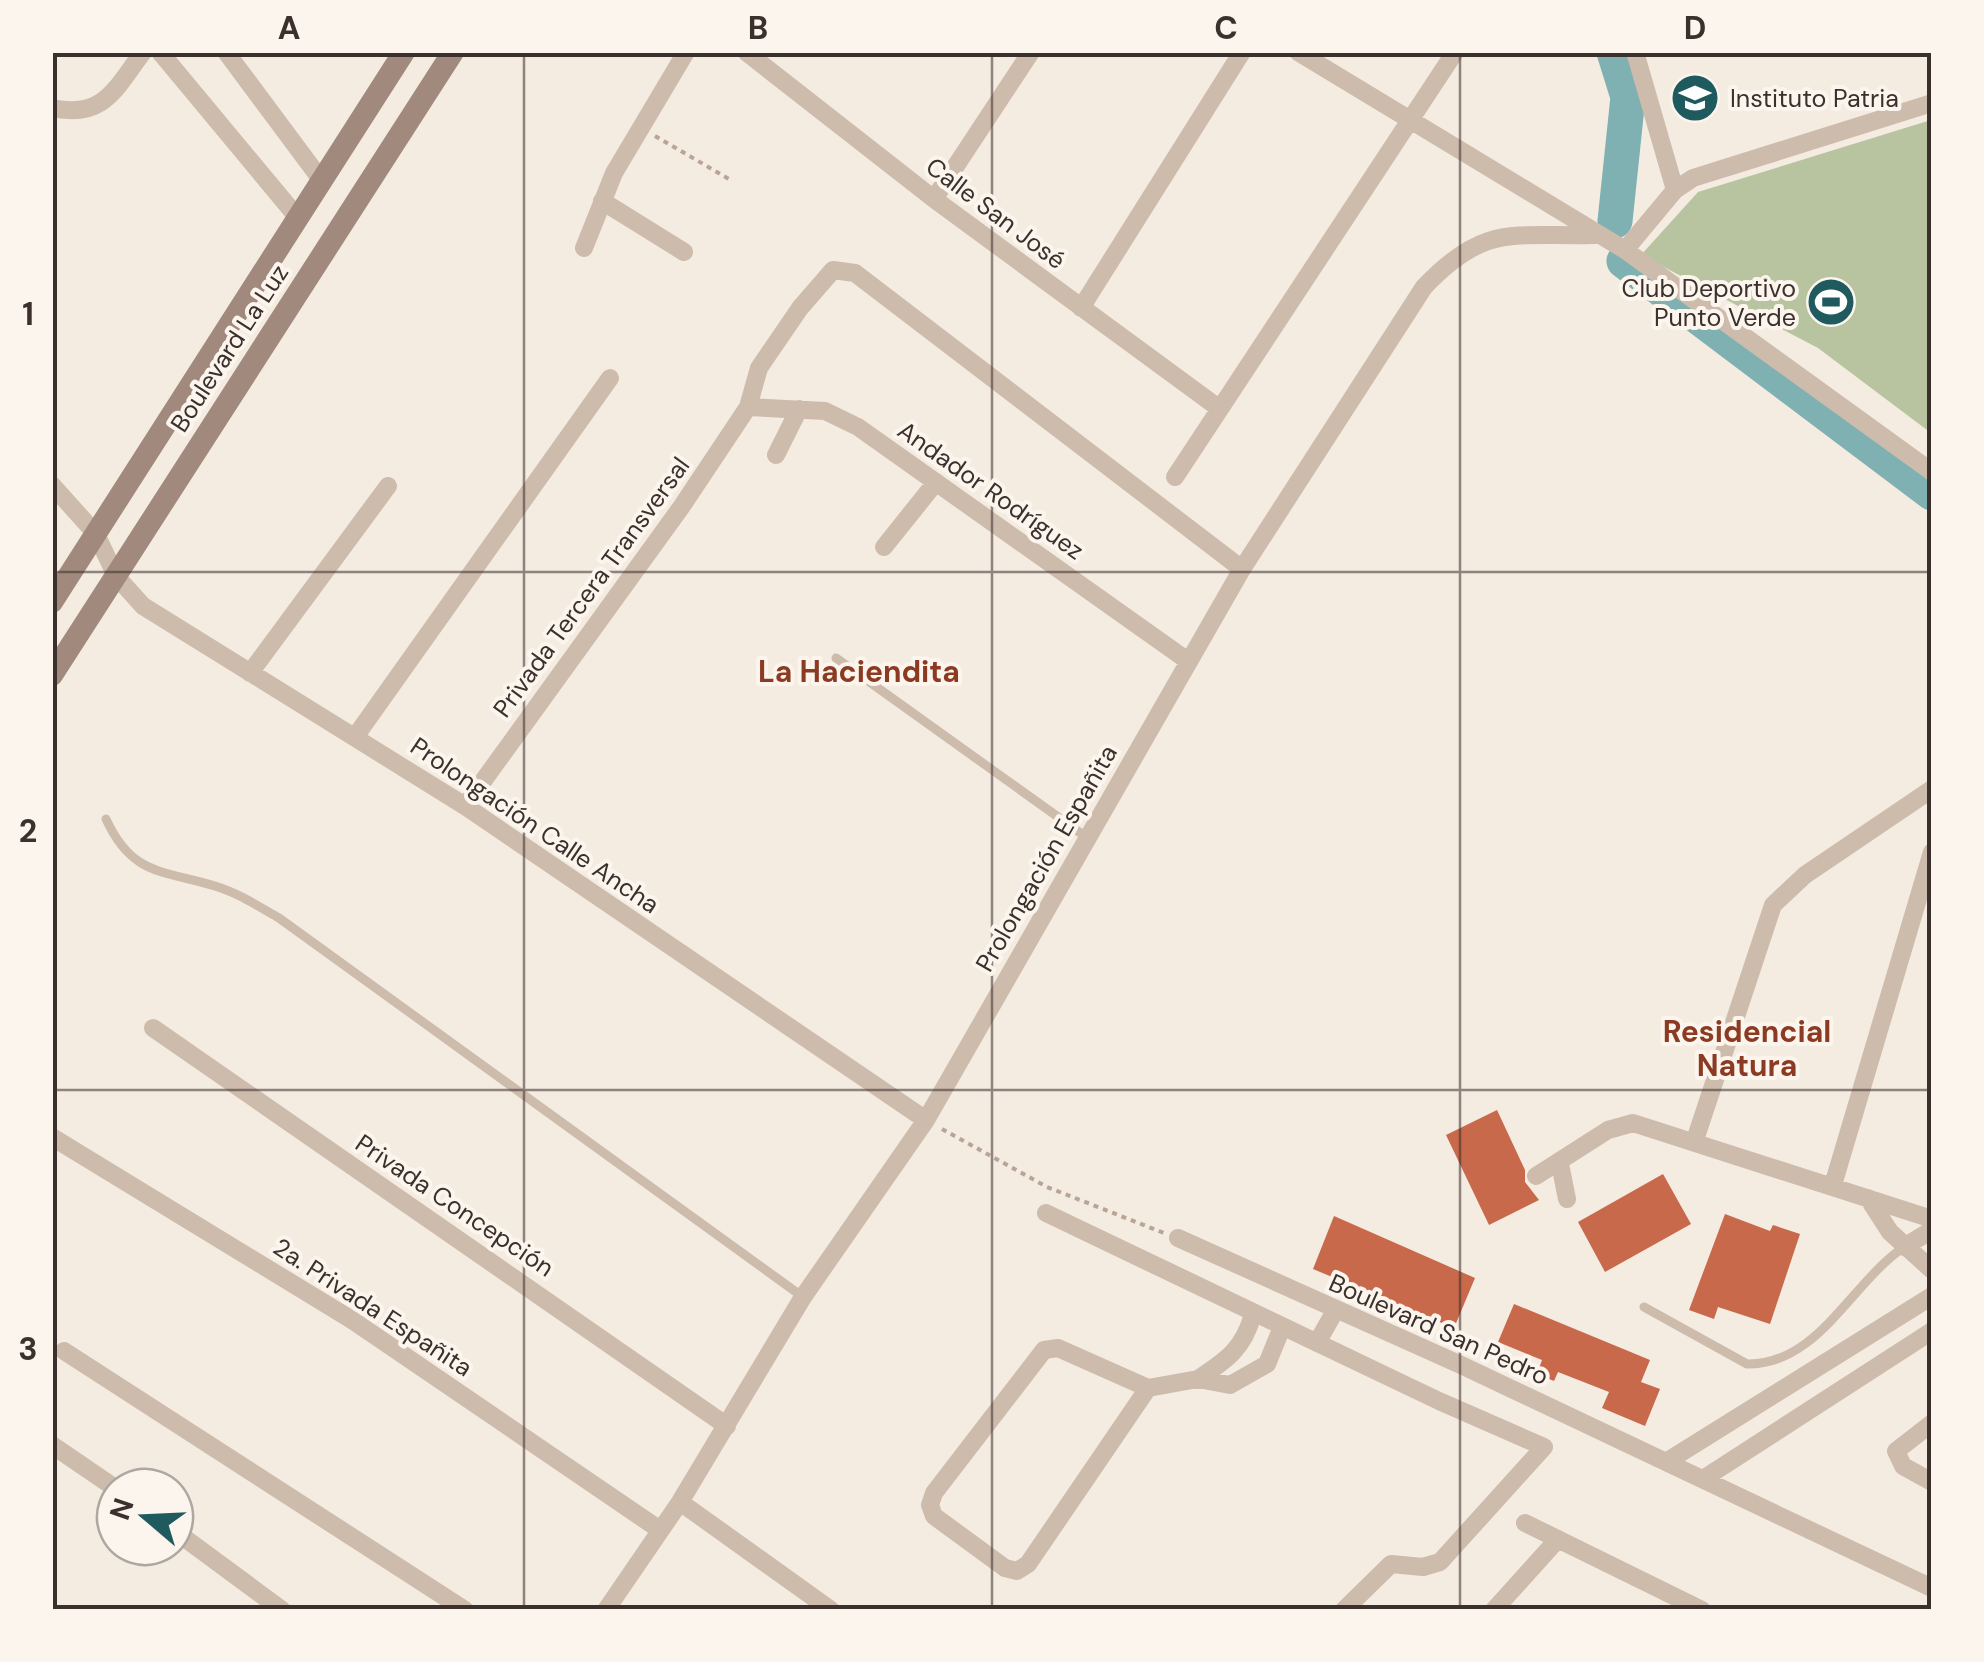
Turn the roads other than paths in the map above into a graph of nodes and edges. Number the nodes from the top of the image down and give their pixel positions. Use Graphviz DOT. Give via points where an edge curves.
graph roads {
  1 [pos="143,52"];
  2 [pos="160,52"];
  3 [pos="226,52"];
  4 [pos="404,52"];
  5 [pos="453,52"];
  6 [pos="686,52"];
  7 [pos="746,52"];
  8 [pos="1032,52"];
  9 [pos="1242,52"];
  10 [pos="1298,52"];
  11 [pos="1454,52"];
  12 [pos="1635,52"];
  13 [pos="1932,103"];
  14 [pos="52,108"];
  15 [pos="1410,124"];
  16 [pos="322,181"];
  17 [pos="1675,190"];
  18 [pos="934,199"];
  19 [pos="602,201"];
  20 [pos="298,218"];
  21 [pos="1594,235"];
  22 [pos="584,248"];
  23 [pos="1625,250"];
  24 [pos="684,252"];
  25 [pos="1081,308"];
  26 [pos="610,378"];
  27 [pos="749,400"];
  28 [pos="800,409"];
  29 [pos="1220,409"];
  30 [pos="776,454"];
  31 [pos="1932,472"];
  32 [pos="1175,477"];
  33 [pos="936,482"];
  34 [pos="52,485"];
  35 [pos="388,486"];
  36 [pos="96,534"];
  37 [pos="884,547"];
  38 [pos="1242,569"];
  39 [pos="116,576"];
  40 [pos="52,602"];
  41 [pos="836,658"];
  42 [pos="1188,660"];
  43 [pos="52,674"];
  44 [pos="250,674"];
  45 [pos="355,737"];
  46 [pos="1932,789"];
  47 [pos="465,806"];
  48 [pos="106,819"];
  49 [pos="1086,837"];
  50 [pos="1932,852"];
  51 [pos="152,1028"];
  52 [pos="926,1120"];
  53 [pos="52,1137"];
  54 [pos="1695,1140"];
  55 [pos="1560,1164"];
  56 [pos="1536,1176"];
  57 [pos="1833,1184"];
  58 [pos="1868,1198"];
  59 [pos="1566,1199"];
  60 [pos="1046,1213"];
  61 [pos="1932,1219"];
  62 [pos="1932,1230"];
  63 [pos="1178,1238"];
  64 [pos="1904,1247"];
  65 [pos="1932,1270"];
  66 [pos="1932,1296"];
  67 [pos="803,1297"];
  68 [pos="1644,1307"];
  69 [pos="1336,1310"];
  70 [pos="1253,1314"];
  71 [pos="1282,1327"];
  72 [pos="1932,1331"];
  73 [pos="1865,1338"];
  74 [pos="1317,1343"];
  75 [pos="64,1351"];
  76 [pos="1881,1364"];
  77 [pos="1198,1379"];
  78 [pos="1148,1388"];
  79 [pos="1932,1423"];
  80 [pos="728,1426"];
  81 [pos="52,1445"];
  82 [pos="1666,1462"];
  83 [pos="95,1474"];
  84 [pos="1703,1480"];
  85 [pos="1932,1482"];
  86 [pos="680,1502"];
  87 [pos="1525,1523"];
  88 [pos="660,1530"];
  89 [pos="1558,1539"];
  90 [pos="195,1546"];
  91 [pos="1932,1588"];
  92 [pos="282,1610"];
  93 [pos="465,1610"];
  94 [pos="606,1610"];
  95 [pos="831,1610"];
  96 [pos="1344,1610"];
  97 [pos="1494,1610"];
  98 [pos="1702,1610"];
  1 -- 14 [label="street" via="103,104 88,112"];
  2 -- 20 [label="street"];
  3 -- 16 [label="street"];
  4 -- 16 [label="main road, Boulevard La Luz"];
  5 -- 39 [label="main road, Boulevard La Luz"];
  6 -- 19 [label="street"];
  7 -- 18 [label="street, Calle San José"];
  8 -- 18 [label="street"];
  9 -- 25 [label="street"];
  10 -- 15 [label="street"];
  11 -- 15 [label="street"];
  12 -- 17 [label="street"];
  13 -- 17 [label="street" via="1712,170"];
  15 -- 21 [label="street"];
  15 -- 29 [label="street"];
  16 -- 20 [label="main road, Boulevard La Luz"];
  17 -- 23 [label="street"];
  18 -- 25 [label="street, Calle San José"];
  19 -- 22 [label="street"];
  19 -- 24 [label="street"];
  20 -- 36 [label="main road, Boulevard La Luz"];
  21 -- 23 [label="street"];
  21 -- 38 [label="street, Prolongación Españita" via="1489,238 1444,266 1424,286"];
  23 -- 31 [label="street"];
  25 -- 29 [label="street, Calle San José"];
  26 -- 45 [label="street"];
  27 -- 28 [label="street, Andador Rodríguez"];
  27 -- 38 [label="street, Privada Tercera Transversal" via="760,368 825,277 842,268"];
  27 -- 47 [label="street, Privada Tercera Transversal" via="682,506"];
  28 -- 30 [label="street"];
  28 -- 33 [label="street, Andador Rodríguez" via="838,416"];
  29 -- 32 [label="street"];
  33 -- 37 [label="street"];
  33 -- 42 [label="street, Andador Rodríguez"];
  34 -- 36 [label="street, Prolongación Calle Ancha"];
  35 -- 44 [label="street"];
  36 -- 39 [label="street, Prolongación Calle Ancha"];
  36 -- 40 [label="main road, Boulevard La Luz"];
  38 -- 42 [label="street, Prolongación Españita"];
  39 -- 43 [label="main road, Boulevard La Luz"];
  39 -- 44 [label="street, Prolongación Calle Ancha" via="143,606"];
  41 -- 49 [label="lane"];
  42 -- 49 [label="street, Prolongación Españita"];
  44 -- 45 [label="street, Prolongación Calle Ancha"];
  45 -- 47 [label="street, Prolongación Calle Ancha"];
  46 -- 54 [label="street" via="1805,876 1774,905"];
  47 -- 52 [label="street, Prolongación Calle Ancha"];
  48 -- 67 [label="lane" via="116,841 150,870 213,885 279,918"];
  49 -- 52 [label="street, Prolongación Españita"];
  50 -- 57 [label="street"];
  51 -- 80 [label="street, Privada Concepción"];
  52 -- 67 [label="street, Prolongación Españita"];
  53 -- 88 [label="street, 2a. Privada Españita" via="352,1320"];
  54 -- 55 [label="street" via="1621,1125"];
  54 -- 57 [label="street"];
  55 -- 56 [label="street"];
  55 -- 59 [label="street"];
  57 -- 58 [label="street"];
  58 -- 61 [label="street"];
  58 -- 64 [label="street"];
  60 -- 70 [label="street"];
  62 -- 64 [label="street"];
  63 -- 69 [label="street, Boulevard San Pedro"];
  64 -- 65 [label="street"];
  64 -- 68 [label="lane" via="1810,1340 1764,1364 1746,1364"];
  66 -- 73 [label="street"];
  67 -- 80 [label="street, Prolongación Españita"];
  69 -- 74 [label="street"];
  69 -- 82 [label="street, Boulevard San Pedro"];
  70 -- 71 [label="street"];
  70 -- 77 [label="street" via="1234,1355"];
  71 -- 74 [label="street"];
  71 -- 77 [label="street" via="1257,1372 1230,1384"];
  72 -- 76 [label="street"];
  73 -- 76 [label="street"];
  73 -- 82 [label="street"];
  74 -- 96 [label="street" via="1544,1447 1440,1562 1391,1564"];
  75 -- 93 [label="street"];
  76 -- 84 [label="street"];
  77 -- 78 [label="street"];
  78 -- 78 [label="street" via="1058,1348 1044,1350 934,1493 934,1516 1005,1568 1028,1564"];
  79 -- 85 [label="street" via="1896,1450 1903,1466"];
  80 -- 86 [label="street, Prolongación Españita"];
  81 -- 83 [label="street"];
  82 -- 84 [label="street, Boulevard San Pedro"];
  84 -- 91 [label="street, Boulevard San Pedro"];
  86 -- 88 [label="street, Prolongación Españita"];
  86 -- 95 [label="street"];
  87 -- 89 [label="street"];
  88 -- 94 [label="street, Prolongación Españita"];
  89 -- 97 [label="street"];
  89 -- 98 [label="street"];
  90 -- 92 [label="street"];
}
